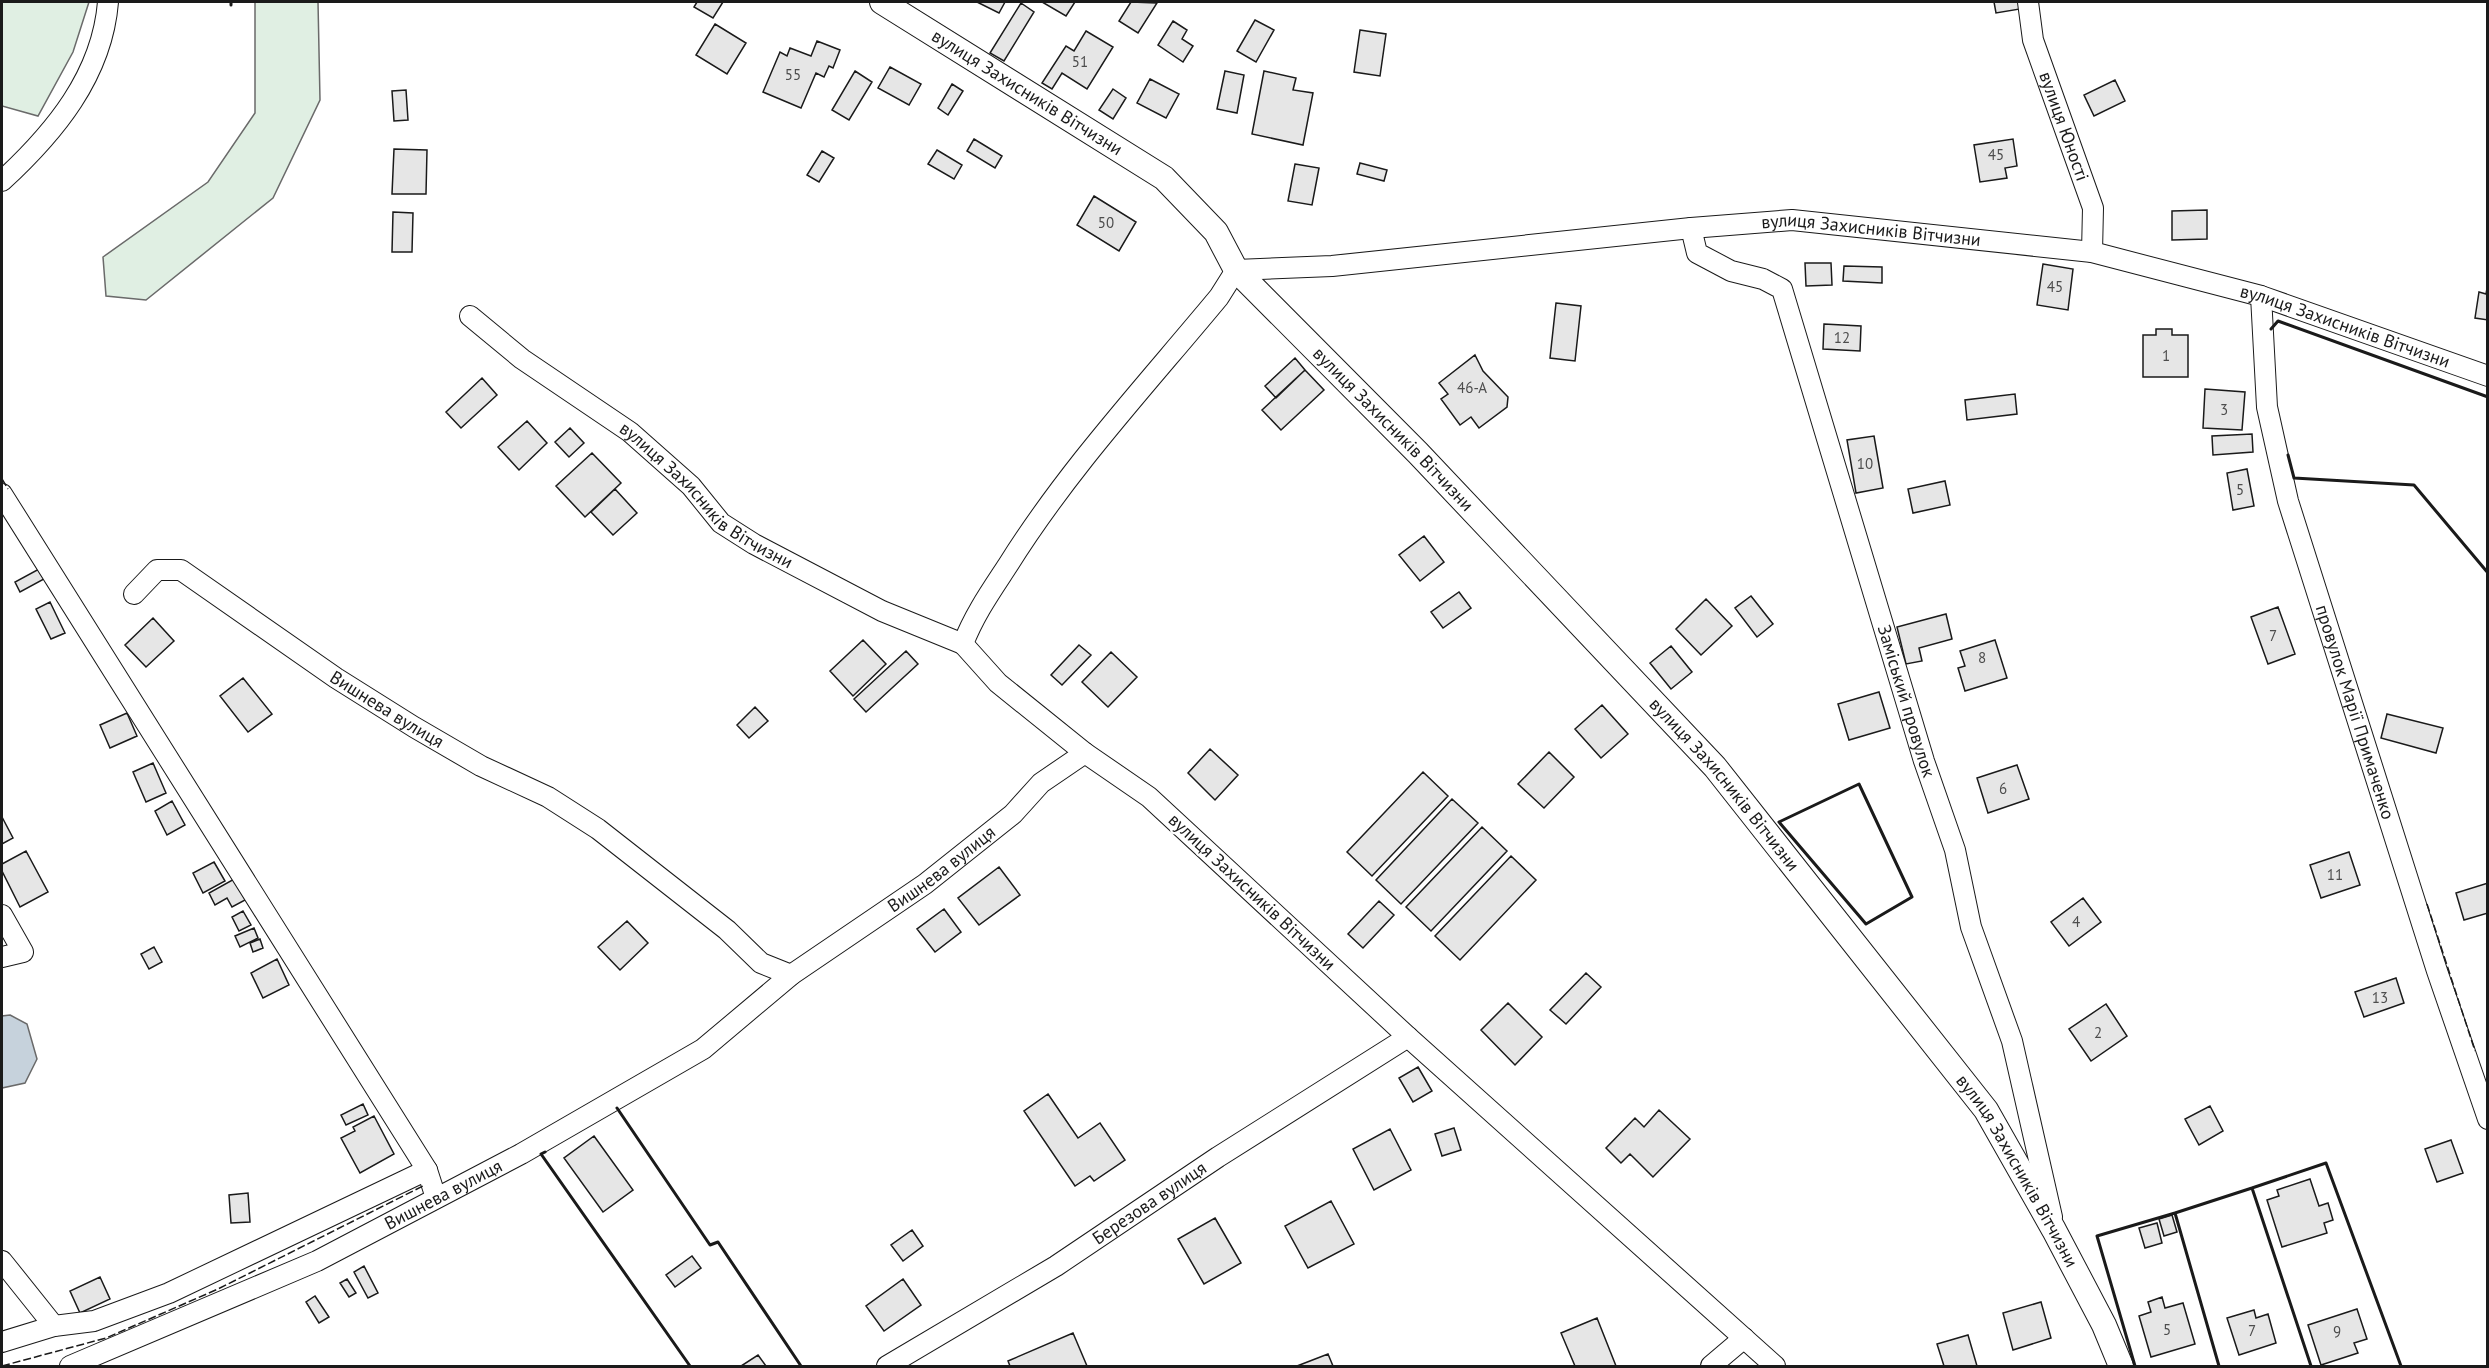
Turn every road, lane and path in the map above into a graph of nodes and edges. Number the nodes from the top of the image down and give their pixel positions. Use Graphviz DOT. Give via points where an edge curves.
graph roads {
  1 [pos="108,2"];
  2 [pos="882,2"];
  3 [pos="2028,2"];
  4 [pos="2,181"];
  5 [pos="1691,228"];
  6 [pos="2092,252"];
  7 [pos="1236,270"];
  8 [pos="2261,296"];
  9 [pos="470,316"];
  10 [pos="2487,376"];
  11 [pos="2,494"];
  12 [pos="134,594"];
  13 [pos="963,644"];
  14 [pos="1086,753"];
  15 [pos="2,915"];
  16 [pos="2,957"];
  17 [pos="791,975"];
  18 [pos="1408,1037"];
  19 [pos="2487,1119"];
  20 [pos="427,1170"];
  21 [pos="436,1198"];
  22 [pos="2055,1230"];
  23 [pos="2,1261"];
  24 [pos="54,1326"];
  25 [pos="1744,1338"];
  26 [pos="2,1342"];
  27 [pos="70,1366"];
  28 [pos="887,1366"];
  29 [pos="1711,1366"];
  30 [pos="1775,1366"];
  31 [pos="2121,1366"];
  1 -- 4 [label="street" via="95,60 73,101 41,145"];
  2 -- 7 [label="street, вулиця Захисників Вітчизни" via="1164,178 1216,232"];
  3 -- 6 [label="street, вулиця Юності" via="2033,40 2093,208"];
  5 -- 6 [label="street, вулиця Захисників Вітчизни" via="1792,220"];
  5 -- 7 [label="street, вулиця Захисників Вітчизни" via="1332,266"];
  5 -- 22 [label="street, Заміський провулок" via="1697,253 1782,290 1920,749 1955,850 1971,927 2012,1041"];
  6 -- 8 [label="street, вулиця Захисників Вітчизни"];
  7 -- 13 [label="street" via="1219,297 1070,476 971,623"];
  7 -- 22 [label="street, вулиця Захисників Вітчизни" via="1419,453 1715,767 1986,1110"];
  8 -- 10 [label="street, вулиця Захисників Вітчизни"];
  8 -- 19 [label="street, провулок Марії Примаченко" via="2267,407 2288,501"];
  9 -- 13 [label="street, вулиця Захисників Вітчизни" via="522,359 630,432 691,486 721,523 882,611"];
  11 -- 20 [label="street"];
  12 -- 17 [label="street, Вишнева вулиця" via="157,570 181,570 414,728 481,766 548,797 598,828 727,930 761,963"];
  13 -- 14 [label="street, вулиця Захисників Вітчизни" via="998,683"];
  14 -- 17 [label="street, Вишнева вулиця" via="1041,783 1013,814 925,884"];
  14 -- 18 [label="street, вулиця Захисників Вітчизни" via="1149,796"];
  15 -- 16 [label="street" via="23,952"];
  17 -- 21 [label="street, Вишнева вулиця" via="703,1049 566,1129"];
  18 -- 25 [label="street, вулиця Захисників Вітчизни"];
  18 -- 28 [label="street, Березова вулиця" via="1218,1157 1056,1266"];
  20 -- 21 [label="street"];
  20 -- 24 [label="street" via="169,1293 94,1321"];
  21 -- 27 [label="street, Вишнева вулиця" via="317,1261"];
  22 -- 31 [label="street, вулиця Захисників Вітчизни"];
  23 -- 24 [label="street"];
  24 -- 26 [label="street"];
  25 -- 29 [label="street"];
  25 -- 30 [label="street, вулиця Захисників Вітчизни"];
}
